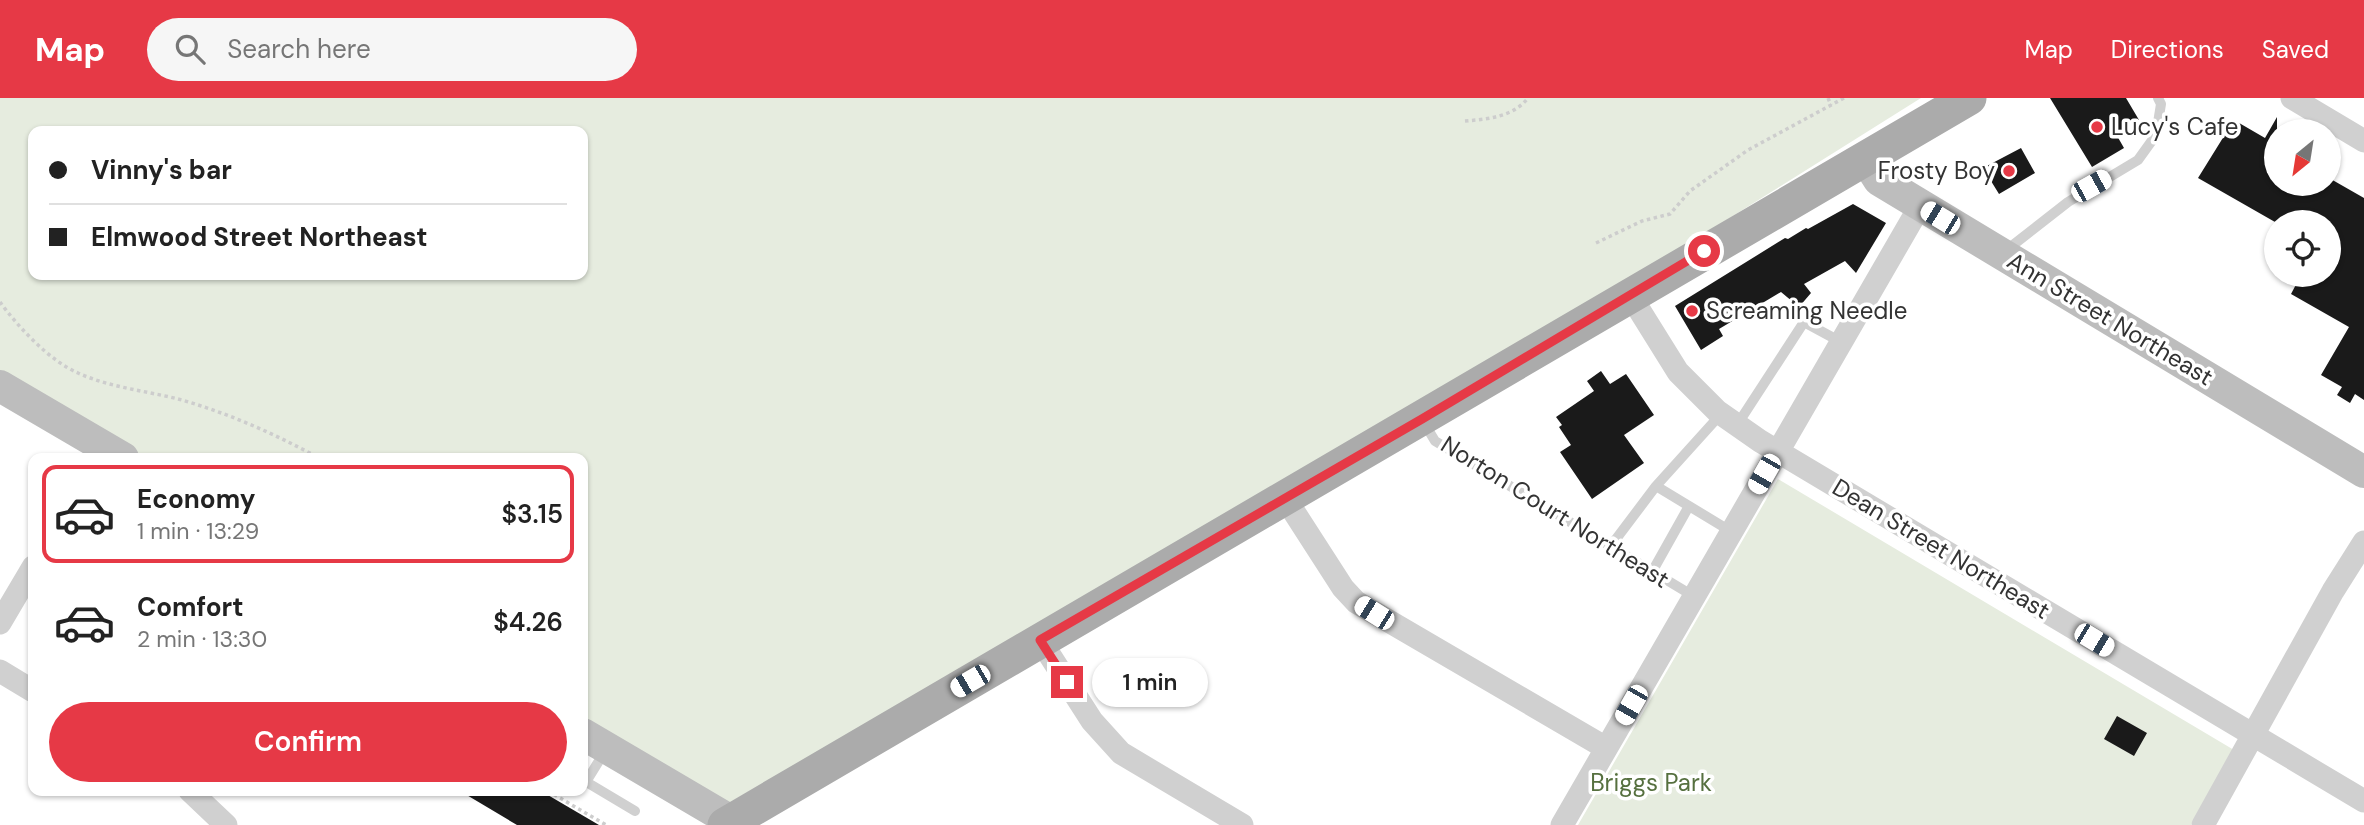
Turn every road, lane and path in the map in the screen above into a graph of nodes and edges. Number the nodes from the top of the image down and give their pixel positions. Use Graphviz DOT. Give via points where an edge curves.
graph roads {
  1 [pos="1528,98"];
  2 [pos="1828,98"];
  3 [pos="1844,98"];
  4 [pos="1969,98"];
  5 [pos="2158,98"];
  6 [pos="2292,98"];
  7 [pos="1831,105"];
  8 [pos="1465,121"];
  9 [pos="2364,141"];
  10 [pos="1865,158"];
  11 [pos="1920,206"];
  12 [pos="1596,243"];
  13 [pos="2001,254"];
  14 [pos="1630,295"];
  15 [pos="0,302"];
  16 [pos="1841,342"];
  17 [pos="0,386"];
  18 [pos="1422,419"];
  19 [pos="1729,420"];
  20 [pos="1777,451"];
  21 [pos="106,453"];
  22 [pos="310,453"];
  23 [pos="2364,472"];
  24 [pos="1656,486"];
  25 [pos="1285,498"];
  26 [pos="1689,506"];
  27 [pos="1732,532"];
  28 [pos="2364,542"];
  29 [pos="1610,547"];
  30 [pos="1652,572"];
  31 [pos="28,575"];
  32 [pos="1695,597"];
  33 [pos="0,622"];
  34 [pos="1040,640"];
  35 [pos="0,671"];
  36 [pos="28,688"];
  37 [pos="2254,735"];
  38 [pos="595,741"];
  39 [pos="1606,748"];
  40 [pos="588,766"];
  41 [pos="588,783"];
  42 [pos="195,796"];
  43 [pos="556,796"];
  44 [pos="2364,801"];
  45 [pos="635,811"];
  46 [pos="728,823"];
  47 [pos="603,824"];
  48 [pos="226,825"];
  49 [pos="1242,825"];
  50 [pos="1562,825"];
  51 [pos="2203,825"];
  1 -- 8 [label="path" via="1514,111"];
  2 -- 7 [label="path"];
  3 -- 7 [label="path"];
  4 -- 10 [label="main road"];
  5 -- 13 [label="lane" via="2156,135 2138,160 2067,202"];
  6 -- 9 [label="street"];
  7 -- 12 [label="path" via="1748,150 1690,191 1670,214 1642,221"];
  10 -- 11 [label="main road, Ann Street Northeast" via="1879,180"];
  10 -- 14 [label="main road"];
  11 -- 13 [label="main road, Ann Street Northeast"];
  11 -- 16 [label="street"];
  13 -- 23 [label="main road, Ann Street Northeast"];
  14 -- 18 [label="main road"];
  14 -- 19 [label="street, Dean Street Northeast" via="1678,372"];
  15 -- 22 [label="path" via="16,324 76,372 227,415"];
  16 -- 19 [label="lane" via="1804,322"];
  16 -- 20 [label="street"];
  17 -- 21 [label="main road"];
  18 -- 25 [label="main road"];
  18 -- 29 [label="lane, Norton Court Northeast" via="1435,441"];
  19 -- 20 [label="street, Dean Street Northeast"];
  19 -- 24 [label="lane"];
  20 -- 27 [label="street"];
  20 -- 37 [label="street, Dean Street Northeast"];
  24 -- 26 [label="lane"];
  24 -- 29 [label="lane"];
  25 -- 34 [label="main road"];
  25 -- 39 [label="street" via="1356,602"];
  26 -- 27 [label="lane"];
  26 -- 30 [label="lane"];
  27 -- 32 [label="street"];
  28 -- 37 [label="street"];
  29 -- 30 [label="lane, Norton Court Northeast"];
  30 -- 32 [label="lane, Norton Court Northeast"];
  31 -- 33 [label="street"];
  32 -- 39 [label="street"];
  34 -- 46 [label="main road"];
  34 -- 49 [label="street" via="1093,721 1121,753"];
  35 -- 36 [label="street"];
  37 -- 44 [label="street, Dean Street Northeast"];
  37 -- 51 [label="street"];
  38 -- 40 [label="lane"];
  38 -- 46 [label="main road"];
  39 -- 50 [label="street"];
  41 -- 45 [label="lane"];
  42 -- 48 [label="street"];
  43 -- 47 [label="path"];
}
